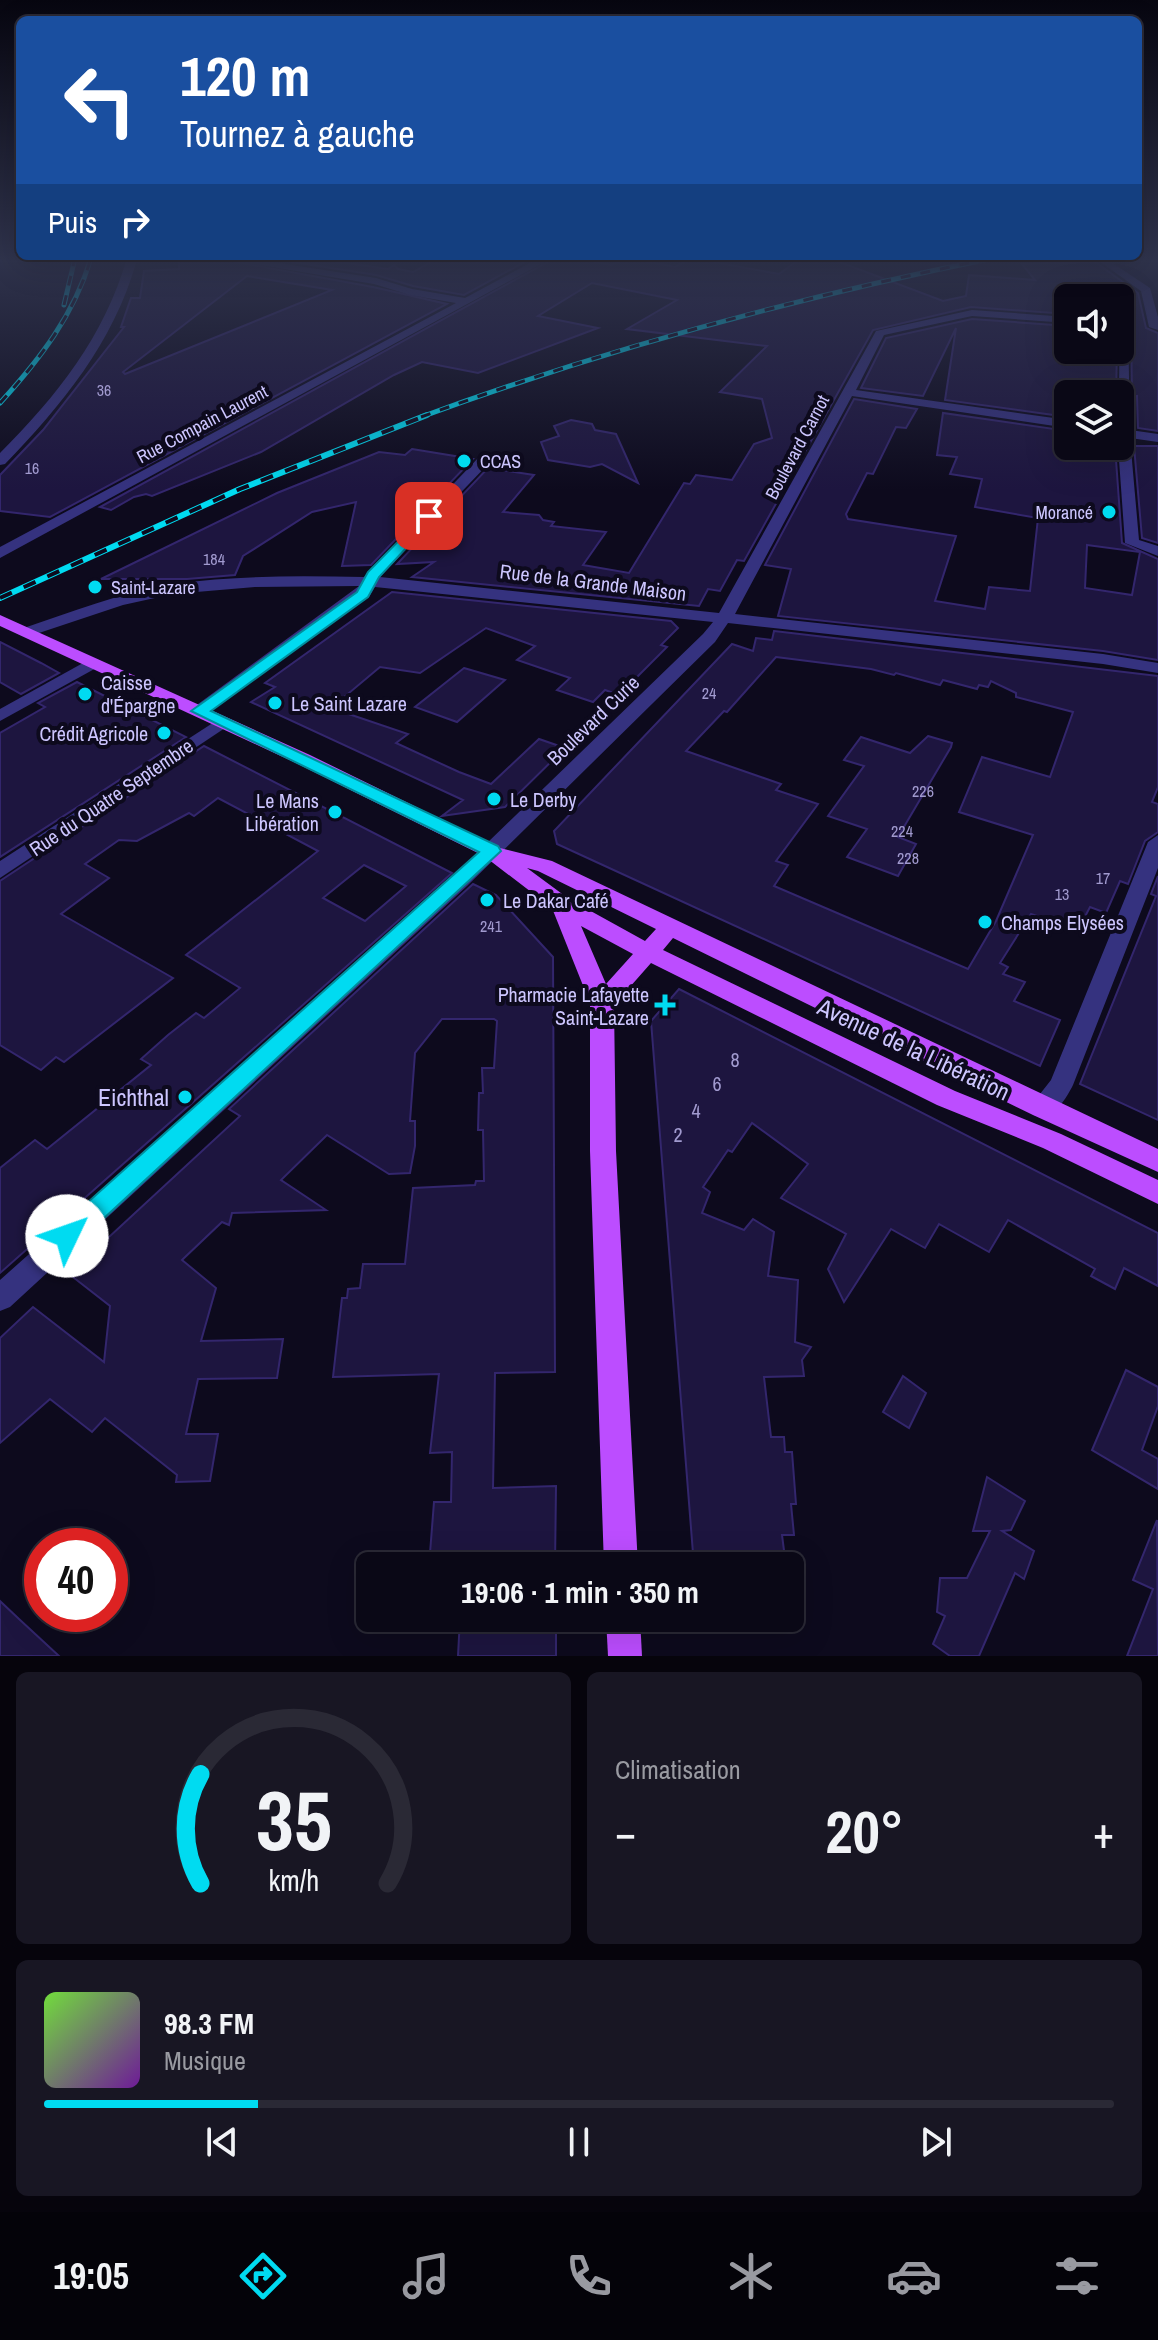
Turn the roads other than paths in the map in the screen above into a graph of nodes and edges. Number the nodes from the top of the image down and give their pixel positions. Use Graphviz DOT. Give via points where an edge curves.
graph roads {
  1 [pos="101,335"];
  2 [pos="403,335"];
  3 [pos="879,335"];
  4 [pos="1138,335"];
  5 [pos="1130,380"];
  6 [pos="847,392"];
  7 [pos="1054,422"];
  8 [pos="1134,434"];
  9 [pos="1158,438"];
  10 [pos="486,458"];
  11 [pos="1125,460"];
  12 [pos="0,461"];
  13 [pos="1158,551"];
  14 [pos="0,553"];
  15 [pos="370,582"];
  16 [pos="724,618"];
  17 [pos="0,620"];
  18 [pos="27,632"];
  19 [pos="92,663"];
  20 [pos="1158,668"];
  21 [pos="200,711"];
  22 [pos="0,716"];
  23 [pos="222,722"];
  24 [pos="1158,842"];
  25 [pos="491,851"];
  26 [pos="0,871"];
  27 [pos="561,904"];
  28 [pos="670,927"];
  29 [pos="648,952"];
  30 [pos="602,1003"];
  31 [pos="1042,1108"];
  32 [pos="1158,1161"];
  33 [pos="1158,1193"];
  34 [pos="0,1298"];
  35 [pos="620,1552"];
  36 [pos="624,1632"];
  37 [pos="625,1656"];
  1 -- 12 [label="street" via="50,407"];
  2 -- 14 [label="street, Rue Compain Laurent"];
  3 -- 6 [label="street, Boulevard Carnot"];
  4 -- 5 [label="street"];
  6 -- 7 [label="street"];
  6 -- 16 [label="street, Boulevard Carnot"];
  8 -- 9 [label="street"];
  10 -- 15 [label="street"];
  11 -- 13 [label="street" via="1132,543"];
  15 -- 16 [label="street, Rue de la Grande Maison"];
  15 -- 18 [label="street, Rue de la Grande Maison" via="288,581 172,590"];
  15 -- 21 [label="street" via="363,594"];
  16 -- 20 [label="street, Rue de la Grande Maison"];
  16 -- 25 [label="street, Boulevard Curie"];
  17 -- 18 [label="main road"];
  18 -- 19 [label="main road"];
  19 -- 21 [label="main road"];
  19 -- 22 [label="street"];
  21 -- 23 [label="main road"];
  23 -- 25 [label="main road"];
  23 -- 26 [label="street, Rue du Quatre Septembre"];
  24 -- 31 [label="street" via="1061,1085"];
  25 -- 27 [label="main road, Avenue de la Libération"];
  25 -- 28 [label="main road, Avenue de la Libération" via="545,866"];
  25 -- 34 [label="street, Boulevard Curie"];
  27 -- 29 [label="main road, Avenue de la Libération"];
  27 -- 30 [label="main road"];
  28 -- 29 [label="main road"];
  28 -- 31 [label="main road, Avenue de la Libération"];
  29 -- 30 [label="main road"];
  29 -- 33 [label="main road, Avenue de la Libération" via="946,1098 1052,1141"];
  30 -- 35 [label="main road"];
  31 -- 32 [label="main road, Avenue de la Libération"];
  36 -- 37 [label="main road"];
}
